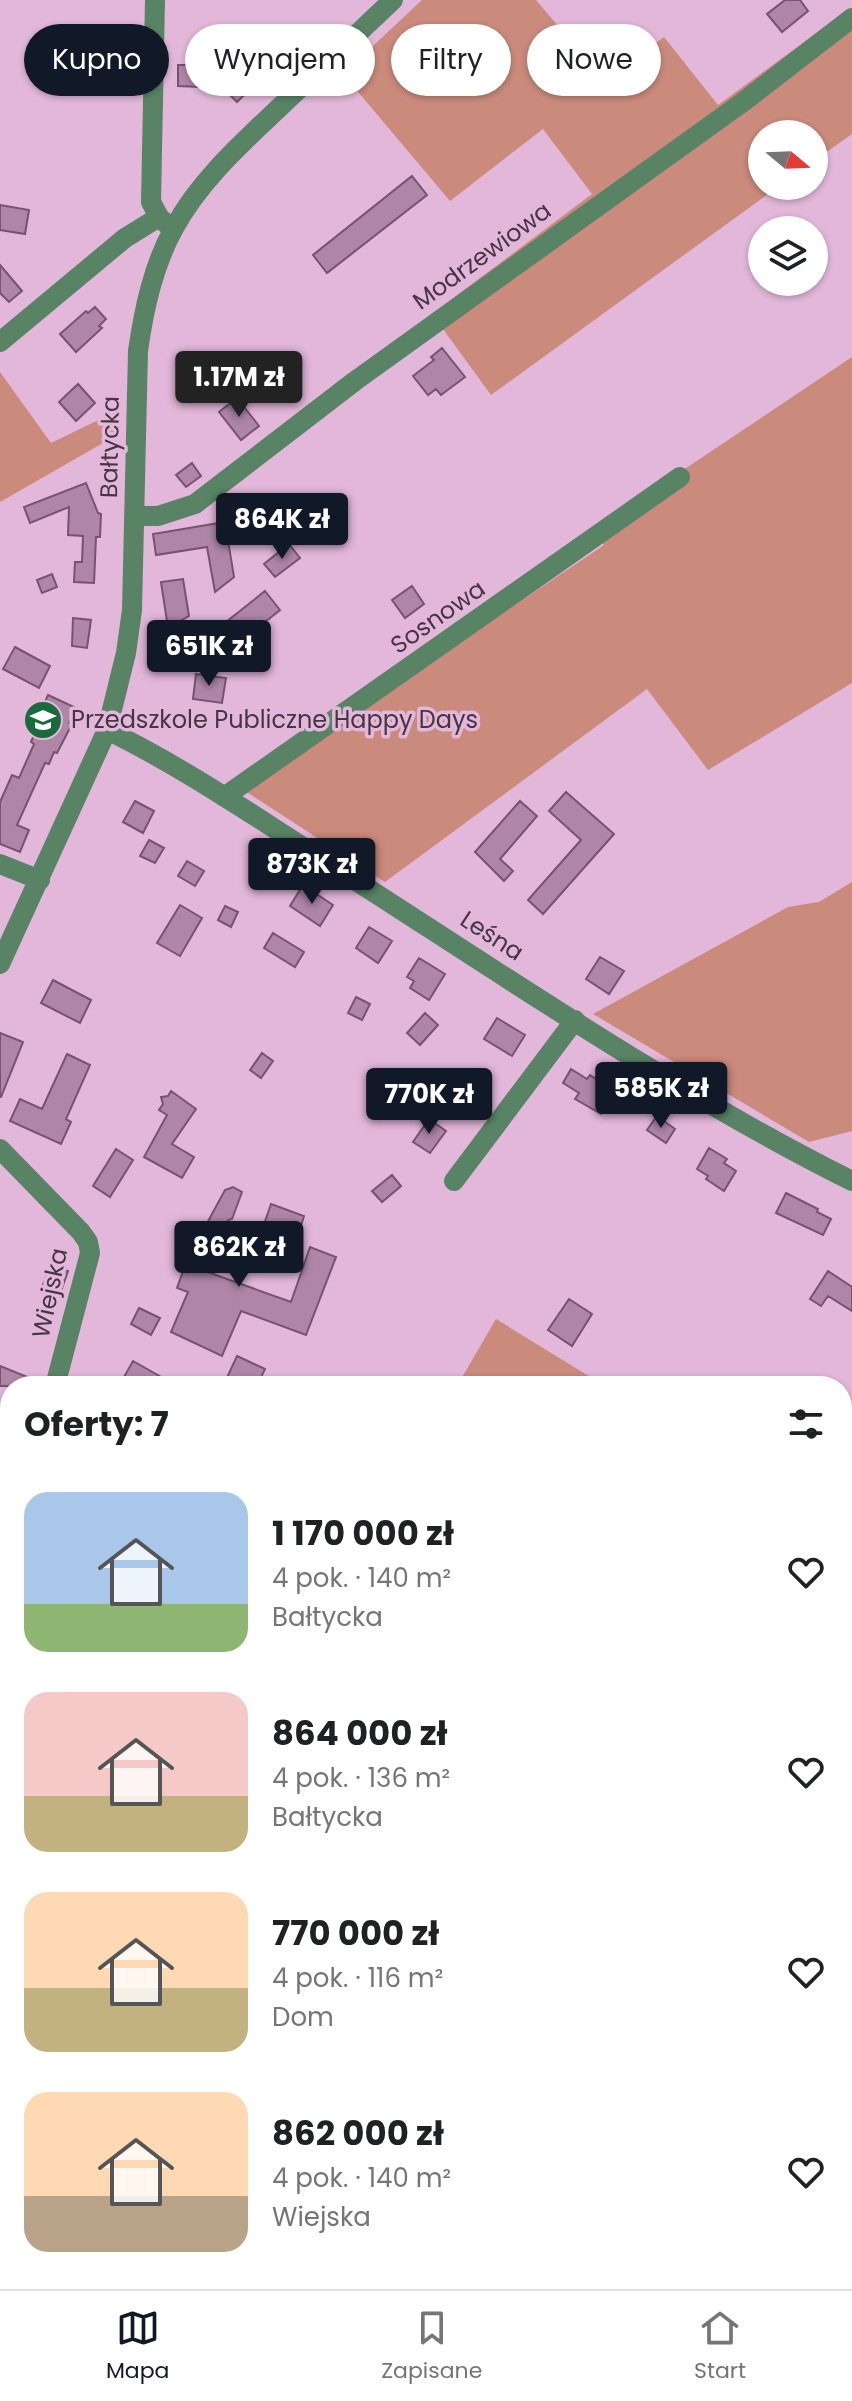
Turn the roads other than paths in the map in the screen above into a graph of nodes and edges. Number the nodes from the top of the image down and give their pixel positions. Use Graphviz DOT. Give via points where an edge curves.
graph roads {
  1 [pos="155,0"];
  2 [pos="393,0"];
  3 [pos="852,18"];
  4 [pos="166,223"];
  5 [pos="0,342"];
  6 [pos="680,477"];
  7 [pos="135,516"];
  8 [pos="107,730"];
  9 [pos="224,797"];
  10 [pos="0,864"];
  11 [pos="40,880"];
  12 [pos="0,964"];
  13 [pos="575,1020"];
  14 [pos="0,1149"];
  15 [pos="454,1181"];
  16 [pos="852,1181"];
  17 [pos="58,1376"];
  1 -- 4 [label="street" via="151,202"];
  2 -- 4 [label="street, Bałtycka"];
  3 -- 7 [label="street, Modrzewiowa" via="195,504 158,516"];
  4 -- 5 [label="street" via="125,238"];
  4 -- 7 [label="street, Bałtycka" via="138,351"];
  6 -- 9 [label="street, Sosnowa"];
  7 -- 8 [label="street, Bałtycka" via="130,625"];
  8 -- 9 [label="street, Leśna"];
  8 -- 11 [label="street, Bałtycka"];
  9 -- 13 [label="street, Leśna"];
  10 -- 11 [label="street"];
  11 -- 12 [label="street, Bałtycka"];
  13 -- 15 [label="street"];
  13 -- 16 [label="street, Leśna" via="687,1090"];
  14 -- 17 [label="street, Wiejska" via="88,1242 90,1253"];
}
